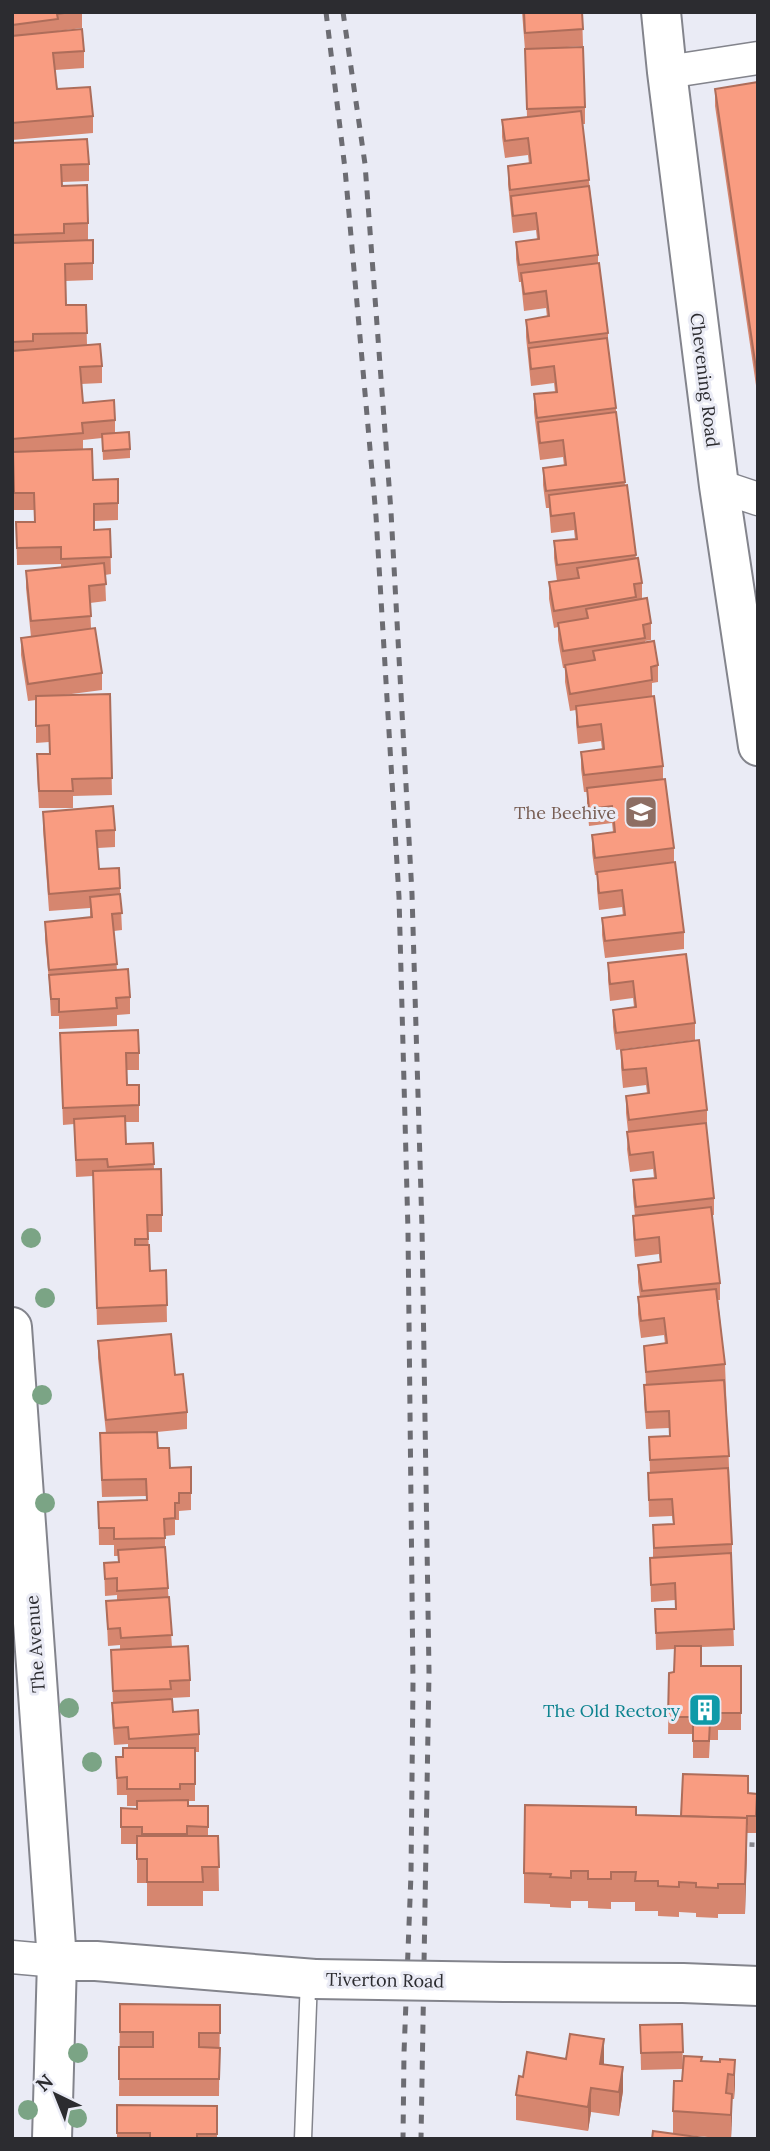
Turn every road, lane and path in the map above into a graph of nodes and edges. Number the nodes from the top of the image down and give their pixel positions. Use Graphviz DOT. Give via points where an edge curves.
graph roads {
  1 [pos="661,12"];
  2 [pos="758,58"];
  3 [pos="667,72"];
  4 [pos="719,486"];
  5 [pos="758,499"];
  6 [pos="758,746"];
  7 [pos="12,1327"];
  8 [pos="733,1844"];
  9 [pos="758,1845"];
  10 [pos="12,1957"];
  11 [pos="57,1961"];
  12 [pos="312,1978"];
  13 [pos="758,1986"];
  14 [pos="52,2139"];
  15 [pos="303,2139"];
  1 -- 3 [label="street, Chevening Road"];
  2 -- 3 [label="street"];
  3 -- 4 [label="street, Chevening Road"];
  4 -- 5 [label="street"];
  4 -- 6 [label="street, Chevening Road"];
  7 -- 11 [label="street, The Avenue"];
  8 -- 9 [label="path"];
  10 -- 11 [label="street, Tiverton Road"];
  11 -- 12 [label="street, Tiverton Road"];
  11 -- 14 [label="street, The Avenue"];
  12 -- 13 [label="street, Tiverton Road, bridge"];
  12 -- 15 [label="lane"];
}
